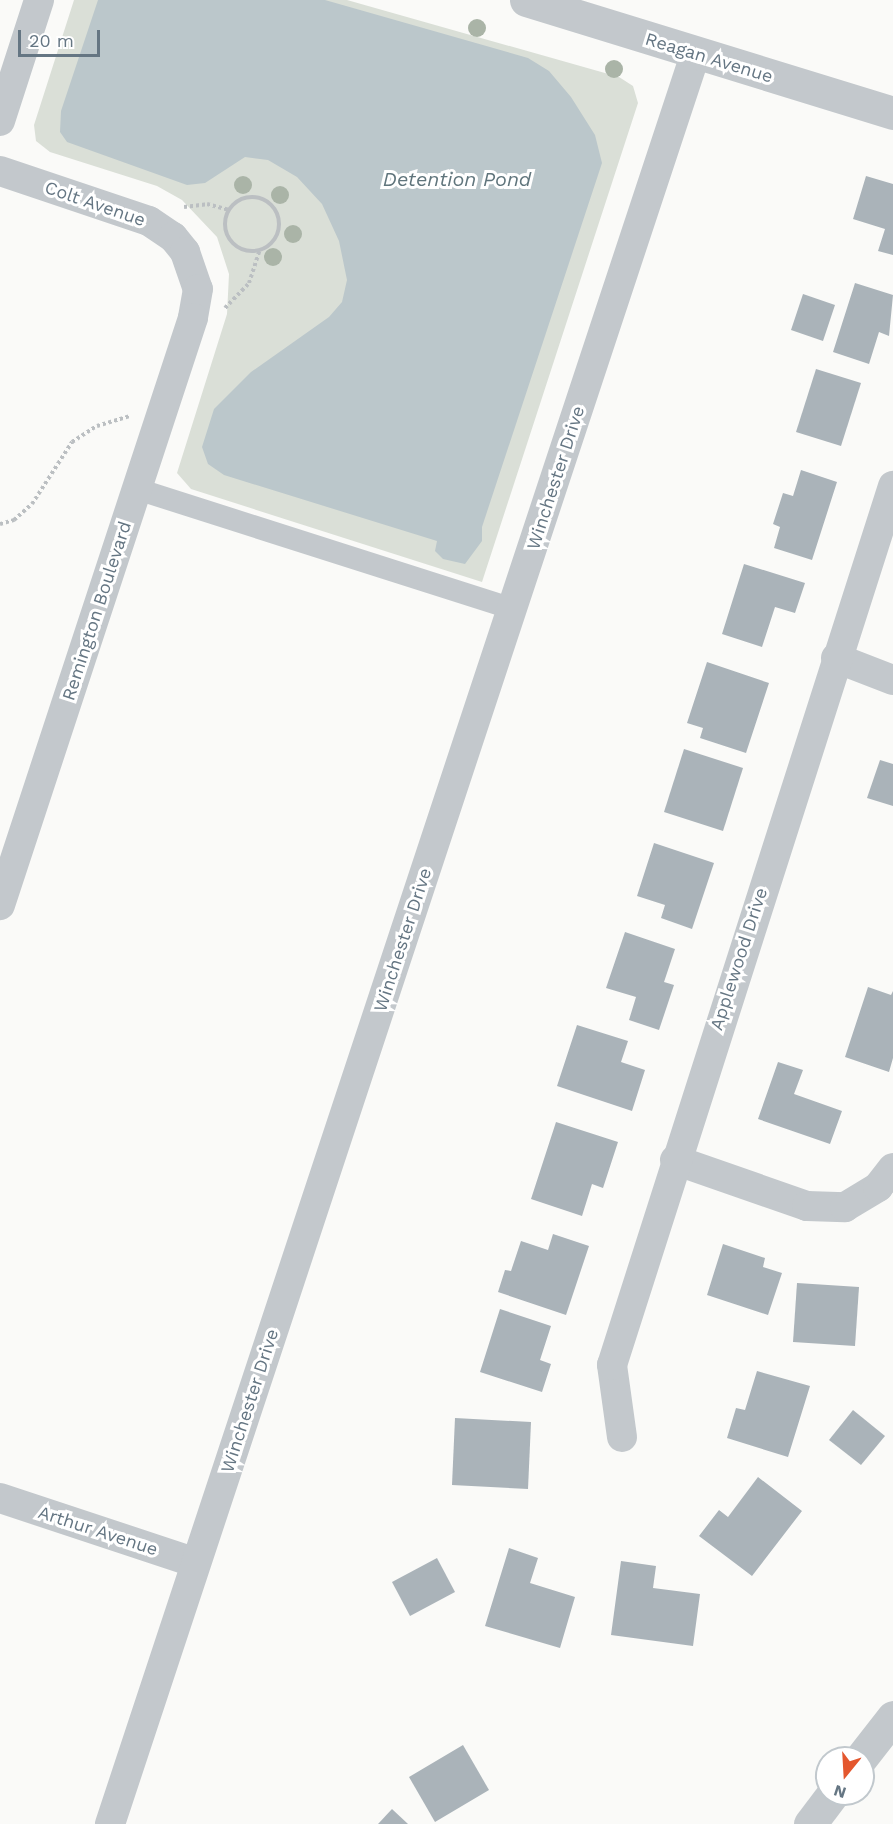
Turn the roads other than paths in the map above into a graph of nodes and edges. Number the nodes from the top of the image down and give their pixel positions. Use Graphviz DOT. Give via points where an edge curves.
graph roads {
  1 [pos="39,0"];
  2 [pos="526,0"];
  3 [pos="695,55"];
  4 [pos="893,114"];
  5 [pos="0,121"];
  6 [pos="0,171"];
  7 [pos="193,318"];
  8 [pos="893,486"];
  9 [pos="137,489"];
  10 [pos="513,609"];
  11 [pos="836,658"];
  12 [pos="893,680"];
  13 [pos="0,905"];
  14 [pos="675,1161"];
  15 [pos="893,1168"];
  16 [pos="622,1437"];
  17 [pos="0,1498"];
  18 [pos="196,1563"];
  19 [pos="893,1717"];
  20 [pos="870,1746"];
  21 [pos="824,1806"];
  22 [pos="110,1824"];
  23 [pos="810,1824"];
  1 -- 5 [label="street"];
  2 -- 3 [label="street, Reagan Avenue"];
  3 -- 4 [label="street, Reagan Avenue"];
  3 -- 10 [label="street, Winchester Drive"];
  6 -- 7 [label="street, Colt Avenue" via="149,220 173,237 185,252 198,289"];
  7 -- 9 [label="street, Remington Boulevard"];
  8 -- 11 [label="street, Applewood Drive"];
  9 -- 10 [label="street"];
  9 -- 13 [label="street, Remington Boulevard"];
  10 -- 18 [label="street, Winchester Drive"];
  11 -- 12 [label="street"];
  11 -- 14 [label="street, Applewood Drive"];
  14 -- 15 [label="street" via="807,1206 845,1207 878,1187"];
  14 -- 16 [label="street, Applewood Drive" via="612,1365"];
  17 -- 18 [label="street, Arthur Avenue"];
  18 -- 22 [label="street, Winchester Drive"];
  19 -- 20 [label="street"];
  21 -- 23 [label="street"];
}
